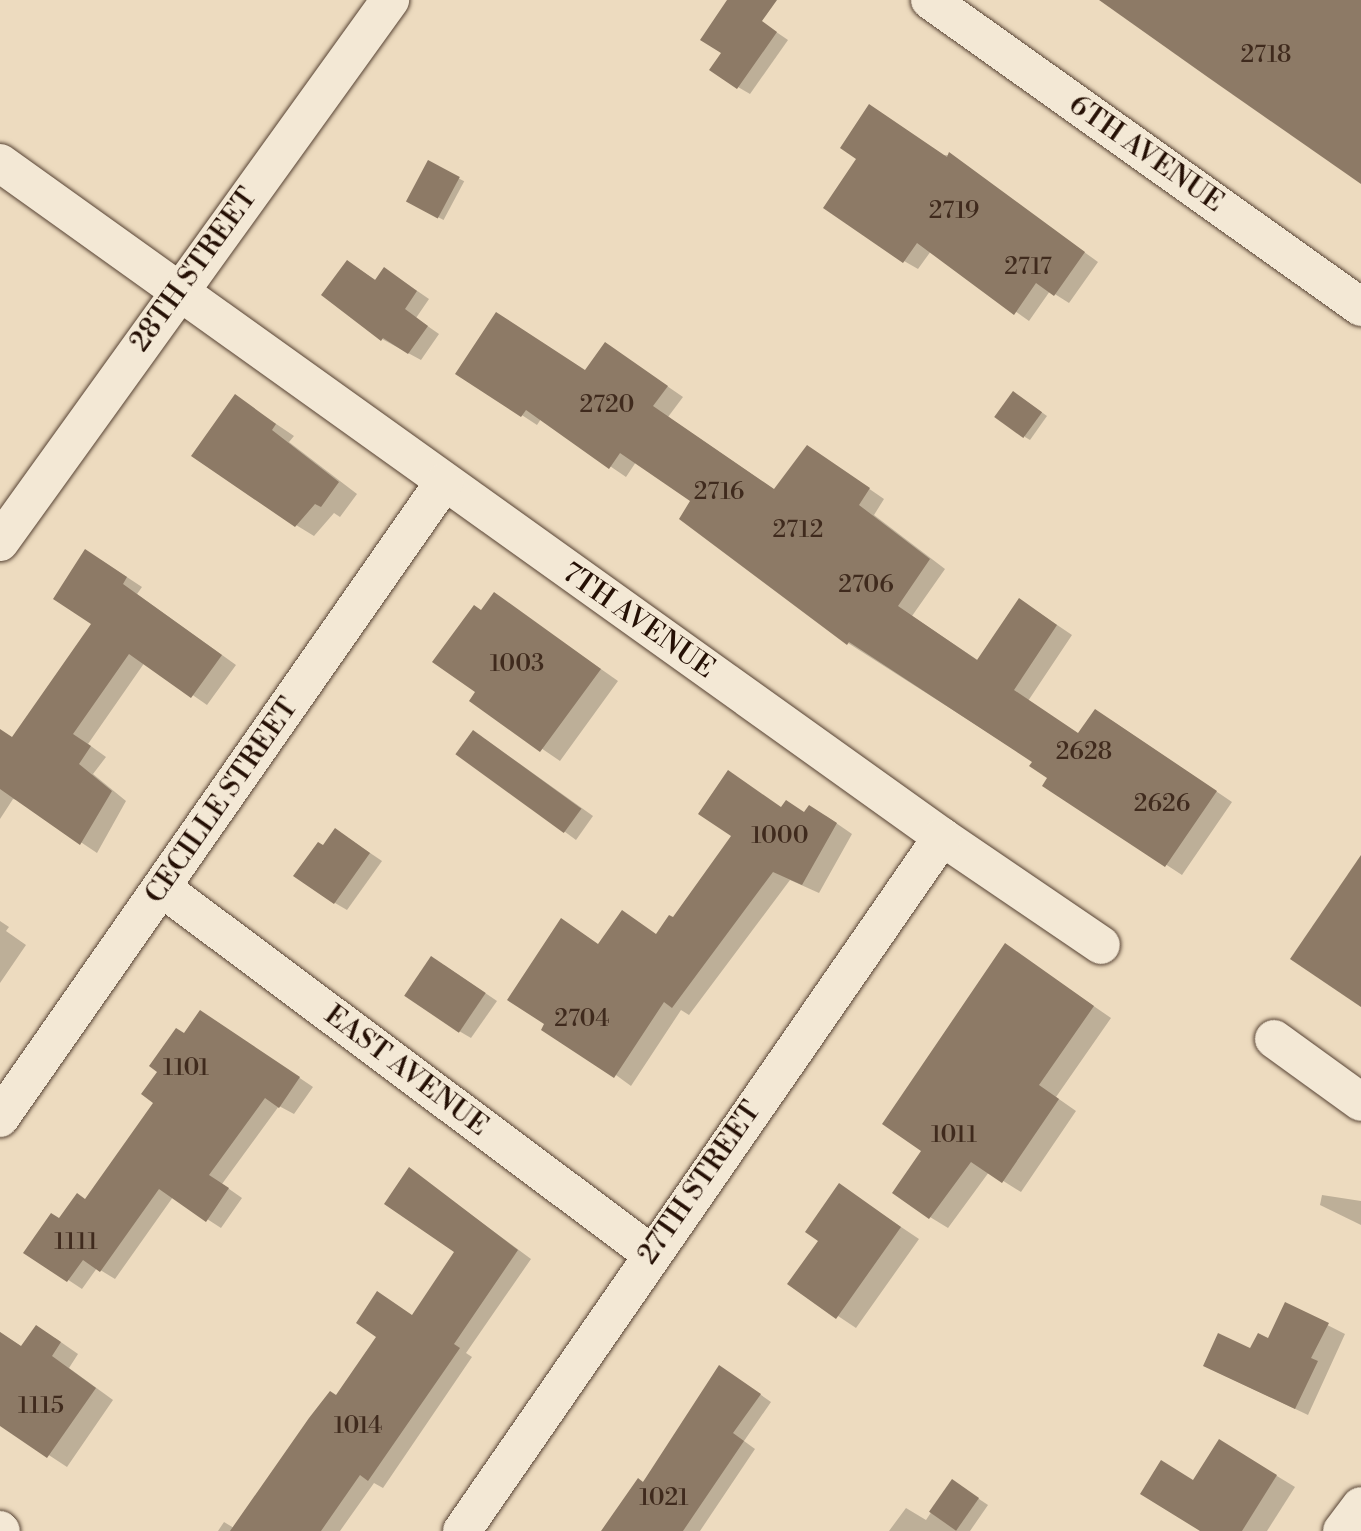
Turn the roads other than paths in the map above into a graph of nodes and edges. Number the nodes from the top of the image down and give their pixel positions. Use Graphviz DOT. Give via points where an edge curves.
graph roads {
  1 [pos="390,0"];
  2 [pos="930,0"];
  3 [pos="0,163"];
  4 [pos="180,288"];
  5 [pos="1361,307"];
  6 [pos="444,482"];
  7 [pos="0,542"];
  8 [pos="942,837"];
  9 [pos="162,888"];
  10 [pos="1101,945"];
  11 [pos="1274,1039"];
  12 [pos="1361,1102"];
  13 [pos="0,1118"];
  14 [pos="650,1253"];
  15 [pos="1361,1506"];
  16 [pos="462,1531"];
  17 [pos="1342,1531"];
  1 -- 4 [label="street, 28TH STREET"];
  2 -- 5 [label="street, 6TH AVENUE"];
  3 -- 4 [label="street, 7TH AVENUE"];
  4 -- 6 [label="street, 7TH AVENUE"];
  4 -- 7 [label="street, 28TH STREET"];
  6 -- 8 [label="street, 7TH AVENUE"];
  6 -- 9 [label="street, CECILLE STREET"];
  8 -- 10 [label="street, 7TH AVENUE"];
  8 -- 14 [label="street, 27TH STREET"];
  9 -- 13 [label="street, CECILLE STREET"];
  9 -- 14 [label="street, EAST AVENUE"];
  11 -- 12 [label="street"];
  14 -- 16 [label="street, 27TH STREET"];
  15 -- 17 [label="street"];
}
